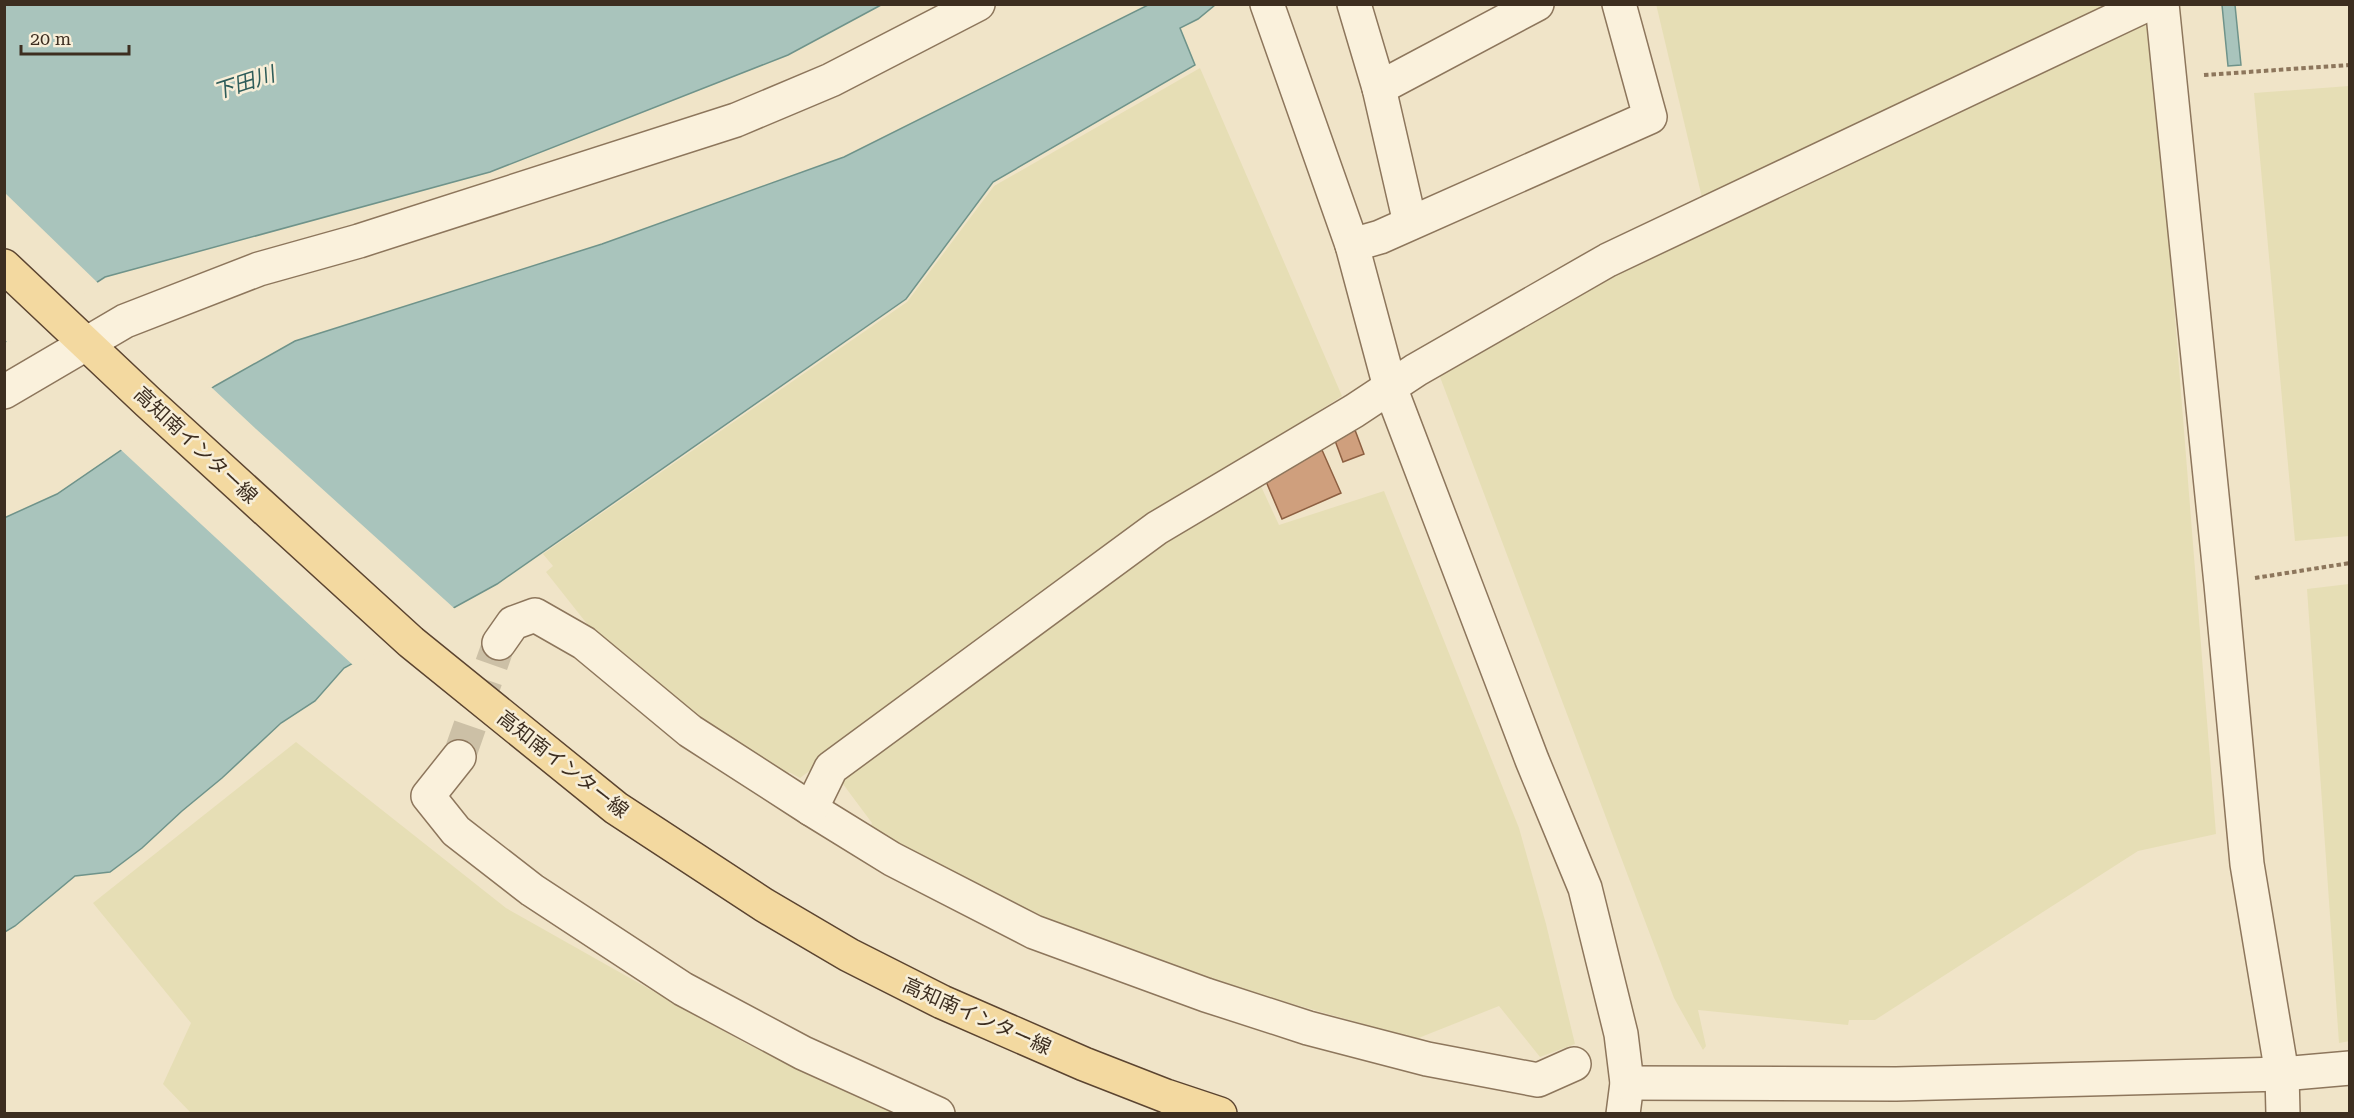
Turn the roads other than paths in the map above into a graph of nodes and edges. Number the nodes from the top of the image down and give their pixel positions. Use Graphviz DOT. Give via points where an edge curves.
graph roads {
  1 [pos="978,4"];
  2 [pos="1267,4"];
  3 [pos="1354,4"];
  4 [pos="1537,4"];
  5 [pos="1619,4"];
  6 [pos="2148,4"];
  7 [pos="2162,4"];
  8 [pos="1379,88"];
  9 [pos="1410,223"];
  10 [pos="1352,245"];
  11 [pos="4,266"];
  12 [pos="80,336"];
  13 [pos="1390,387"];
  14 [pos="4,392"];
  15 [pos="499,644"];
  16 [pos="459,757"];
  17 [pos="811,809"];
  18 [pos="1574,1064"];
  19 [pos="2349,1068"];
  20 [pos="2282,1074"];
  21 [pos="1625,1098"];
  22 [pos="938,1113"];
  23 [pos="1220,1113"];
  24 [pos="2283,1113"];
  1 -- 12 [label="street" via="831,80 736,120 359,241 259,269"];
  2 -- 10 [label="street"];
  3 -- 8 [label="street"];
  4 -- 8 [label="street"];
  5 -- 9 [label="street" via="1650,117"];
  6 -- 13 [label="street" via="1608,260"];
  7 -- 20 [label="street" via="2247,864"];
  8 -- 9 [label="street"];
  9 -- 10 [label="street"];
  10 -- 13 [label="street"];
  11 -- 12 [label="main road, 高知南インター線"];
  12 -- 14 [label="street"];
  12 -- 23 [label="main road, 高知南インター線" via="411,642 615,808 849,956 1084,1064"];
  13 -- 17 [label="street" via="1157,528 831,768"];
  13 -- 21 [label="street" via="1585,888 1621,1034"];
  15 -- 17 [label="street" via="513,623 535,615 584,644 690,731"];
  16 -- 22 [label="street" via="428,796 456,831 532,890 683,989 803,1053"];
  17 -- 18 [label="street" via="892,859 1034,932 1206,995 1308,1028 1427,1059 1538,1080"];
  19 -- 20 [label="street"];
  20 -- 21 [label="street" via="1896,1084"];
  20 -- 24 [label="street"];
}
